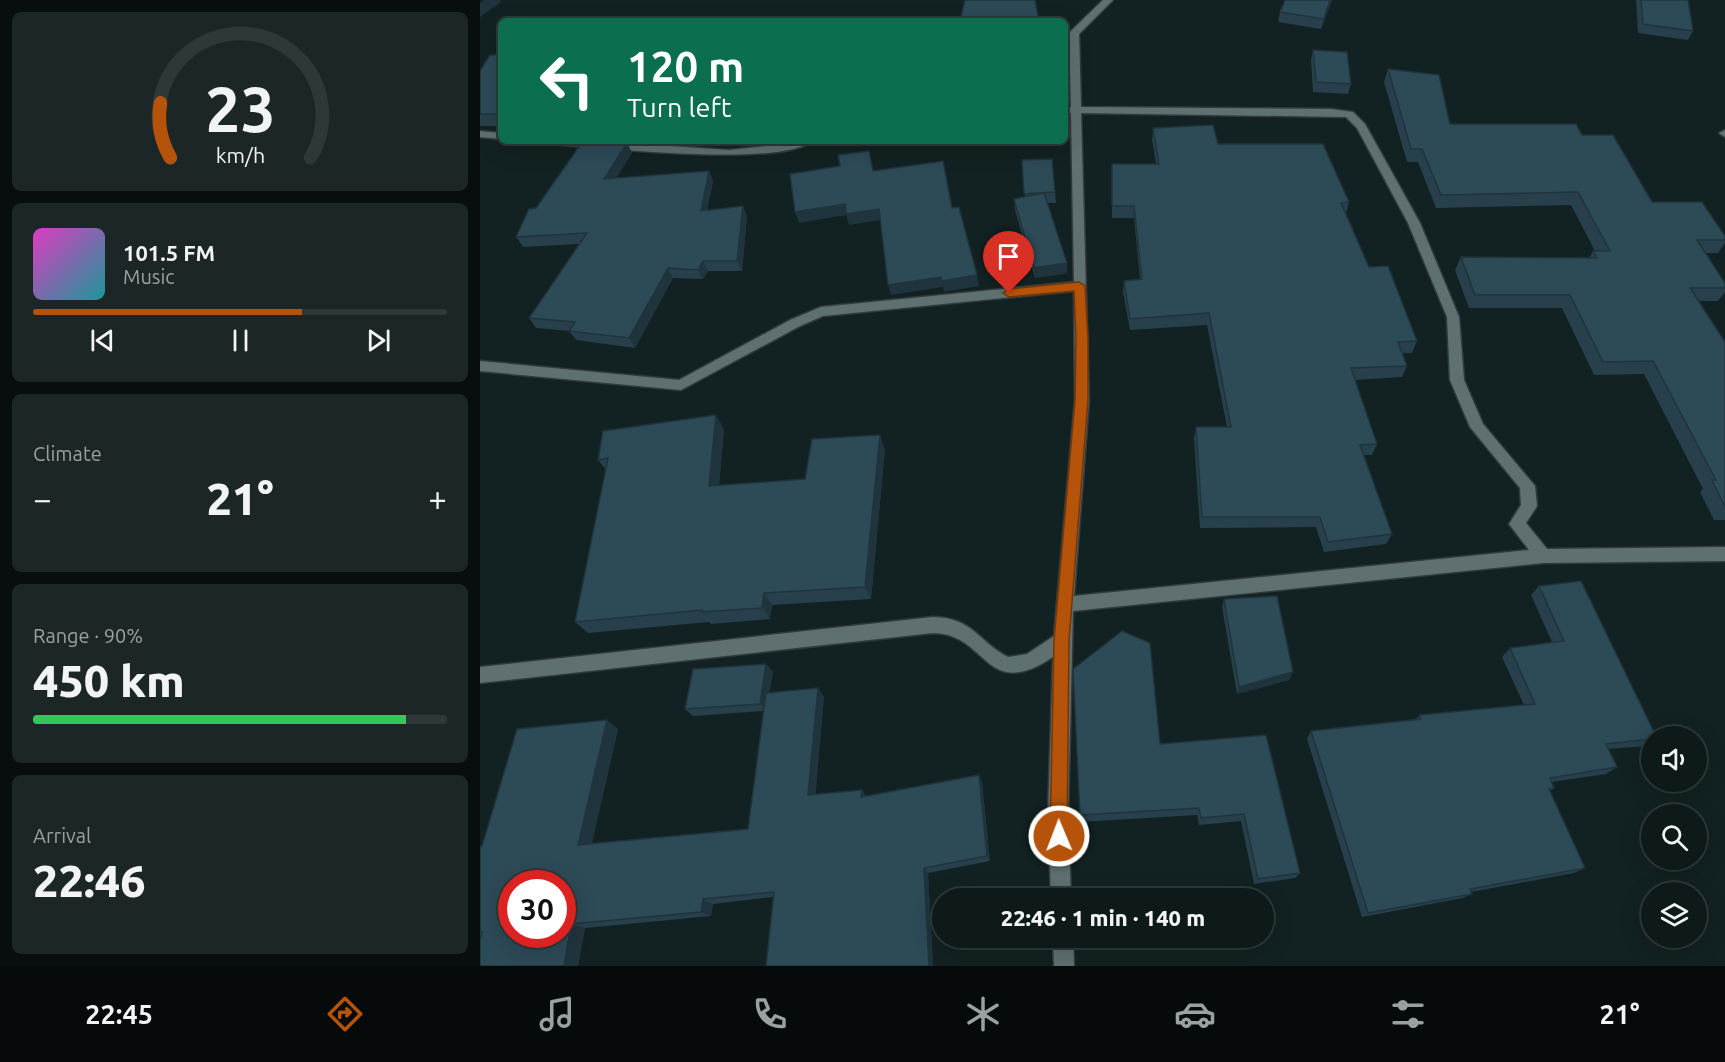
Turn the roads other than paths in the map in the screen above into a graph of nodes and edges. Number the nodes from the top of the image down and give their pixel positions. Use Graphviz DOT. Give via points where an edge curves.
graph roads {
  1 [pos="1108,0"];
  2 [pos="1070,110"];
  3 [pos="480,134"];
  4 [pos="498,136"];
  5 [pos="594,144"];
  6 [pos="796,144"];
  7 [pos="1079,286"];
  8 [pos="480,366"];
  9 [pos="1725,554"];
  10 [pos="1543,556"];
  11 [pos="1064,604"];
  12 [pos="1062,640"];
  13 [pos="480,675"];
  14 [pos="1061,888"];
  15 [pos="1063,948"];
  16 [pos="1064,966"];
  1 -- 2 [label="street" via="1074,33"];
  2 -- 7 [label="street"];
  2 -- 10 [label="street" via="1349,114 1361,126 1414,223 1453,317 1457,380 1477,427 1527,486 1530,506 1517,524"];
  3 -- 4 [label="street"];
  5 -- 6 [label="street" via="729,153"];
  7 -- 8 [label="street" via="821,312 795,322 681,385"];
  7 -- 11 [label="street" via="1082,400"];
  9 -- 10 [label="street"];
  10 -- 11 [label="street"];
  11 -- 12 [label="street"];
  12 -- 13 [label="street" via="1040,656 1016,665 1002,663 963,631 923,625"];
  12 -- 14 [label="street" via="1058,815"];
  15 -- 16 [label="street"];
}
